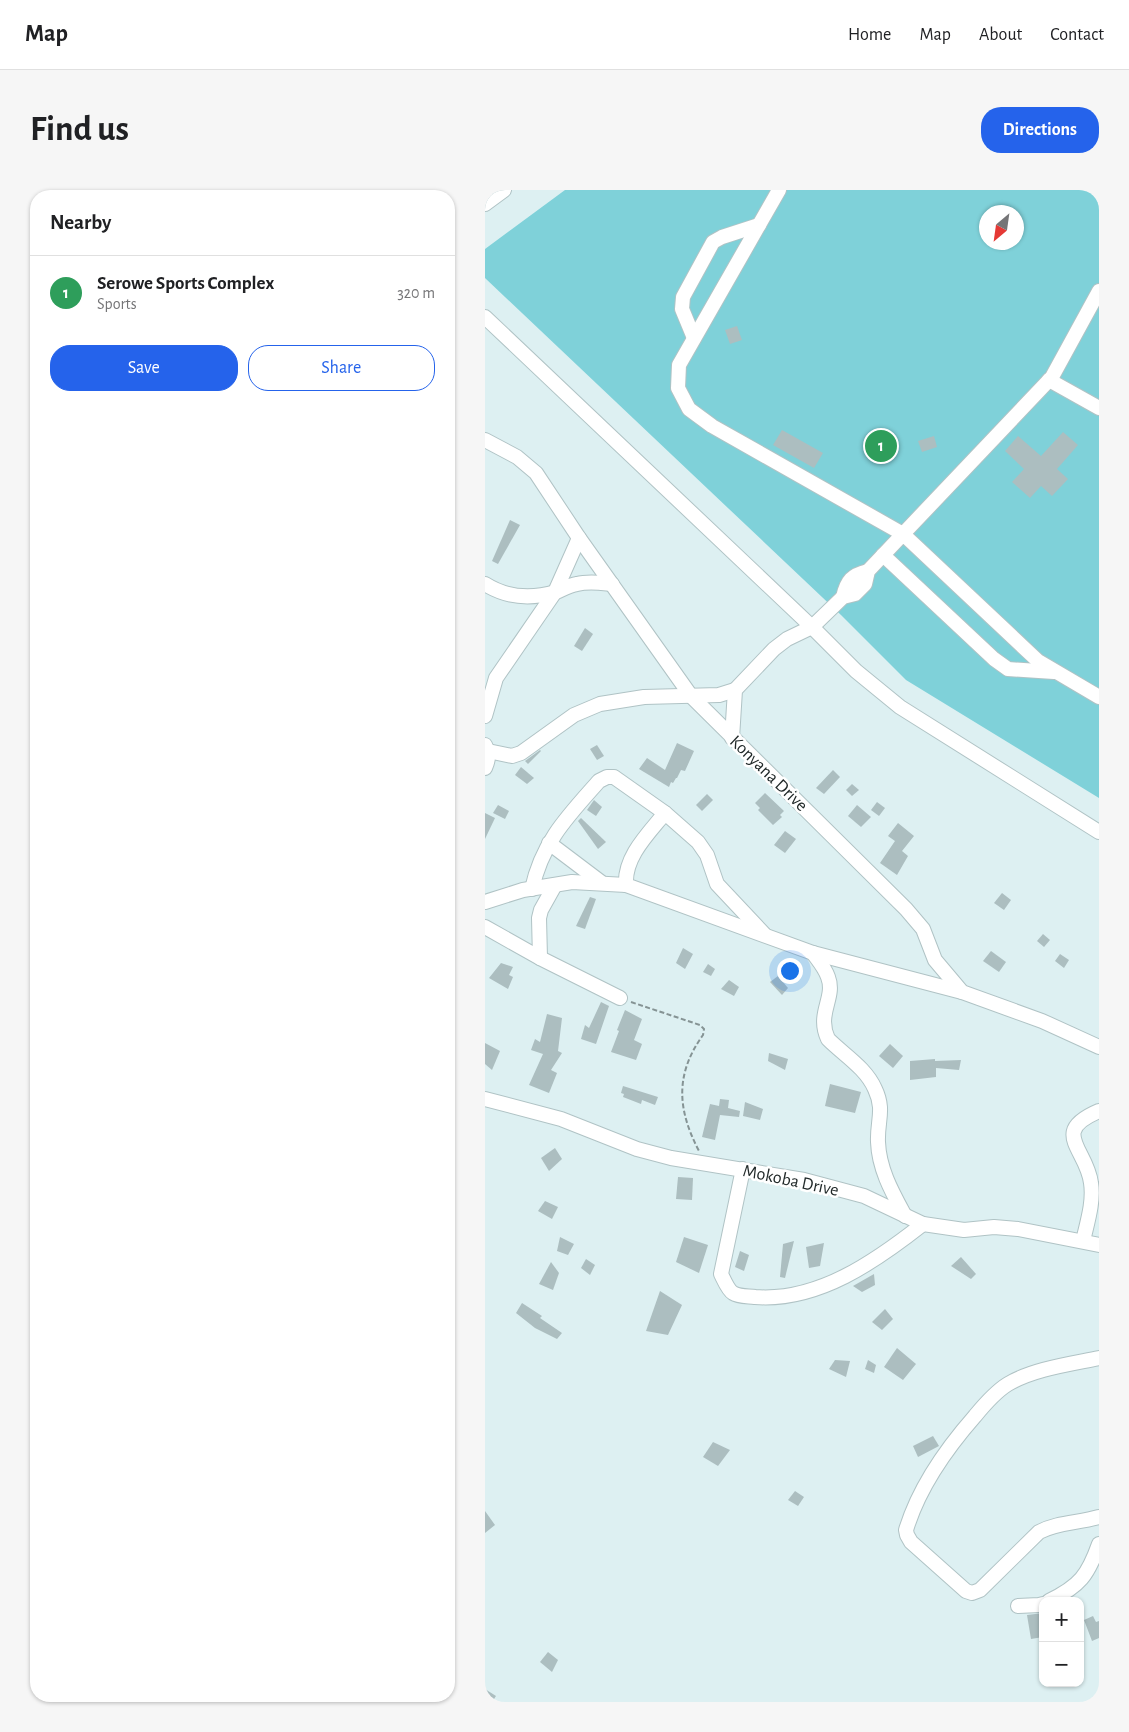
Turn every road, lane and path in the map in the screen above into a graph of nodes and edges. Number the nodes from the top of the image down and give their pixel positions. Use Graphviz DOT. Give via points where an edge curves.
graph roads {
  1 [pos="505,190"];
  2 [pos="779,190"];
  3 [pos="485,204"];
  4 [pos="759,225"];
  5 [pos="1099,291"];
  6 [pos="485,317"];
  7 [pos="694,338"];
  8 [pos="1049,380"];
  9 [pos="1099,408"];
  10 [pos="485,440"];
  11 [pos="903,534"];
  12 [pos="579,538"];
  13 [pos="883,555"];
  14 [pos="485,584"];
  15 [pos="612,584"];
  16 [pos="555,592"];
  17 [pos="811,627"];
  18 [pos="1057,672"];
  19 [pos="735,690"];
  20 [pos="691,696"];
  21 [pos="1099,697"];
  22 [pos="485,716"];
  23 [pos="732,738"];
  24 [pos="487,748"];
  25 [pos="485,768"];
  26 [pos="665,813"];
  27 [pos="1099,832"];
  28 [pos="549,842"];
  29 [pos="602,883"];
  30 [pos="555,885"];
  31 [pos="626,885"];
  32 [pos="532,888"];
  33 [pos="485,890"];
  34 [pos="491,901"];
  35 [pos="485,927"];
  36 [pos="767,936"];
  37 [pos="813,953"];
  38 [pos="540,958"];
  39 [pos="962,992"];
  40 [pos="620,998"];
  41 [pos="1099,1047"];
  42 [pos="485,1099"];
  43 [pos="1099,1111"];
  44 [pos="705,1164"];
  45 [pos="743,1169"];
  46 [pos="905,1216"];
  47 [pos="923,1224"];
  48 [pos="1083,1241"];
  49 [pos="1099,1245"];
  50 [pos="1099,1358"];
  51 [pos="1099,1517"];
  52 [pos="1099,1544"];
  53 [pos="1058,1597"];
  54 [pos="1018,1606"];
  55 [pos="1039,1606"];
  1 -- 3 [label="street"];
  2 -- 4 [label="street"];
  4 -- 7 [label="street"];
  4 -- 7 [label="street" via="713,242 683,296 681,309"];
  5 -- 8 [label="street"];
  6 -- 17 [label="street"];
  7 -- 11 [label="street" via="679,365 678,388 689,409 712,426"];
  8 -- 9 [label="street"];
  8 -- 11 [label="street"];
  10 -- 12 [label="street, Konyana Drive" via="517,457 536,473"];
  11 -- 13 [label="street"];
  11 -- 18 [label="street" via="1038,660"];
  12 -- 15 [label="street, Konyana Drive"];
  12 -- 16 [label="street"];
  13 -- 17 [label="street" via="869,571 865,584 855,594 843,597"];
  13 -- 18 [label="street" via="994,660 1008,669"];
  14 -- 16 [label="street" via="519,597"];
  15 -- 16 [label="street" via="590,582"];
  15 -- 20 [label="street, Konyana Drive"];
  16 -- 22 [label="street" via="496,678"];
  17 -- 19 [label="street" via="774,649"];
  17 -- 27 [label="street" via="856,671 900,707"];
  18 -- 21 [label="street"];
  19 -- 20 [label="street" via="719,695"];
  19 -- 23 [label="street"];
  20 -- 23 [label="street, Konyana Drive"];
  20 -- 24 [label="street" via="644,697 600,704 574,715 521,753 512,756"];
  23 -- 39 [label="street, Konyana Drive" via="906,909 923,929 935,960"];
  24 -- 25 [label="street"];
  26 -- 28 [label="street" via="613,777 607,777 599,781"];
  26 -- 31 [label="street" via="629,863"];
  26 -- 36 [label="street" via="698,842 707,855 717,884"];
  28 -- 29 [label="street"];
  28 -- 32 [label="street" via="536,869"];
  29 -- 30 [label="street"];
  29 -- 31 [label="street"];
  30 -- 32 [label="street"];
  30 -- 38 [label="street" via="539,918"];
  31 -- 36 [label="street"];
  32 -- 34 [label="street"];
  33 -- 34 [label="street"];
  35 -- 38 [label="street"];
  36 -- 37 [label="street"];
  37 -- 39 [label="street"];
  37 -- 46 [label="street" via="829,977 823,1018 825,1033 869,1077 875,1089 881,1107 877,1141 881,1168"];
  38 -- 40 [label="street"];
  39 -- 41 [label="street, Konyana Drive" via="1042,1021"];
  40 -- 44 [label="path" via="704,1029 686,1066 681,1088 688,1127"];
  42 -- 44 [label="street, Mokoba Drive" via="561,1119 637,1149"];
  43 -- 48 [label="street" via="1078,1122 1073,1131 1091,1183 1091,1204"];
  44 -- 45 [label="street, Mokoba Drive"];
  45 -- 46 [label="street, Mokoba Drive" via="804,1180 864,1196"];
  45 -- 47 [label="street" via="721,1274 729,1290 738,1296 773,1298 812,1289 889,1251"];
  46 -- 47 [label="street, Mokoba Drive"];
  47 -- 48 [label="street, Mokoba Drive" via="964,1230 994,1227"];
  48 -- 49 [label="street, Mokoba Drive"];
  50 -- 51 [label="street" via="1028,1375 1007,1385 989,1400 937,1465 906,1530 911,1542 965,1591 972,1593 981,1590 1049,1526"];
  52 -- 53 [label="street" via="1081,1580"];
  54 -- 55 [label="street"];
}
